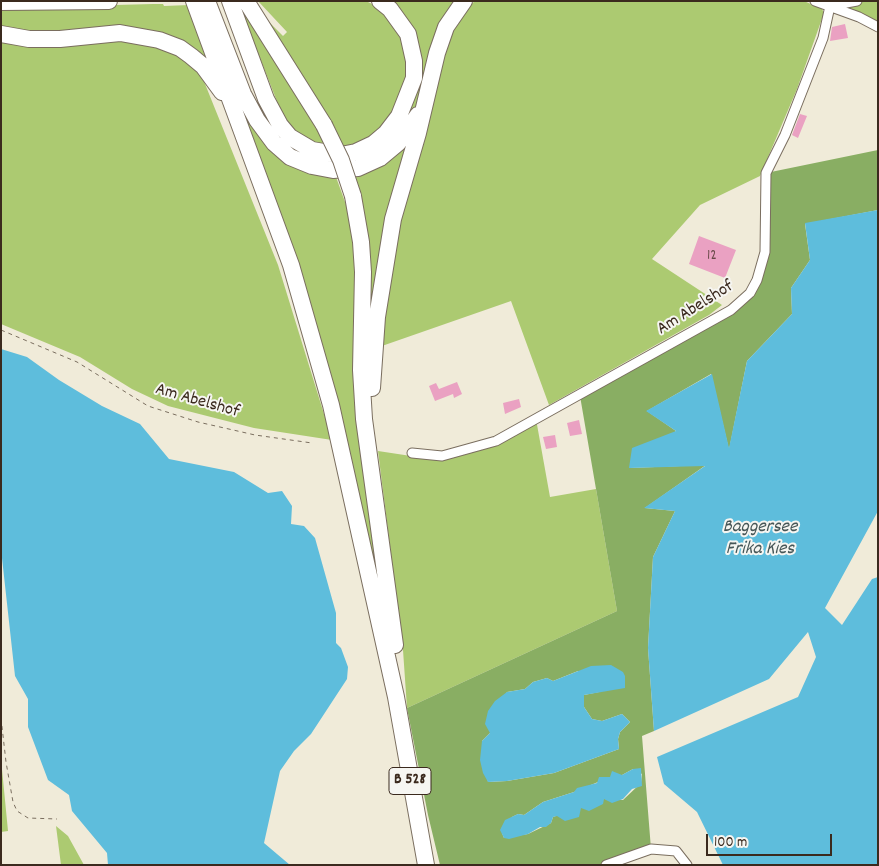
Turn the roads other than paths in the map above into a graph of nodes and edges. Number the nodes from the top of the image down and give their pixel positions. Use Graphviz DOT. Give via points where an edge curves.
graph roads {
  1 [pos="109,1"];
  2 [pos="194,1"];
  3 [pos="207,1"];
  4 [pos="230,1"];
  5 [pos="246,1"];
  6 [pos="380,1"];
  7 [pos="464,1"];
  8 [pos="815,1"];
  9 [pos="857,1"];
  10 [pos="1,2"];
  11 [pos="830,6"];
  12 [pos="878,27"];
  13 [pos="1,34"];
  14 [pos="428,90"];
  15 [pos="236,115"];
  16 [pos="412,453"];
  17 [pos="374,483"];
  18 [pos="396,697"];
  19 [pos="426,865"];
  20 [pos="606,865"];
  21 [pos="686,865"];
  1 -- 10 [label="highway"];
  2 -- 15 [label="highway"];
  3 -- 14 [label="highway" via="243,94 257,120 274,143 290,157 312,166 333,170 358,168 380,158 412,126"];
  4 -- 6 [label="highway" via="272,110 290,137 312,150 341,155 373,144 386,133 399,116 414,78 408,34"];
  5 -- 17 [label="highway, bridge" via="324,125 342,160 353,196 362,242 361,370 364,419"];
  7 -- 14 [label="highway" via="446,27"];
  8 -- 11 [label="street"];
  9 -- 11 [label="street"];
  11 -- 12 [label="street"];
  11 -- 16 [label="street, Am Abelshof" via="823,38 785,135 766,173 765,252 750,294 731,310 496,441 442,456"];
  13 -- 15 [label="highway" via="30,39 60,39 120,32 159,40 180,48 203,66"];
  14 -- 17 [label="highway" via="393,219 382,277 371,402"];
  15 -- 18 [label="highway" via="290,265 329,396"];
  17 -- 18 [label="highway" via="396,659"];
  18 -- 19 [label="highway, B 528"];
  20 -- 21 [label="street" via="651,848 676,851"];
}
